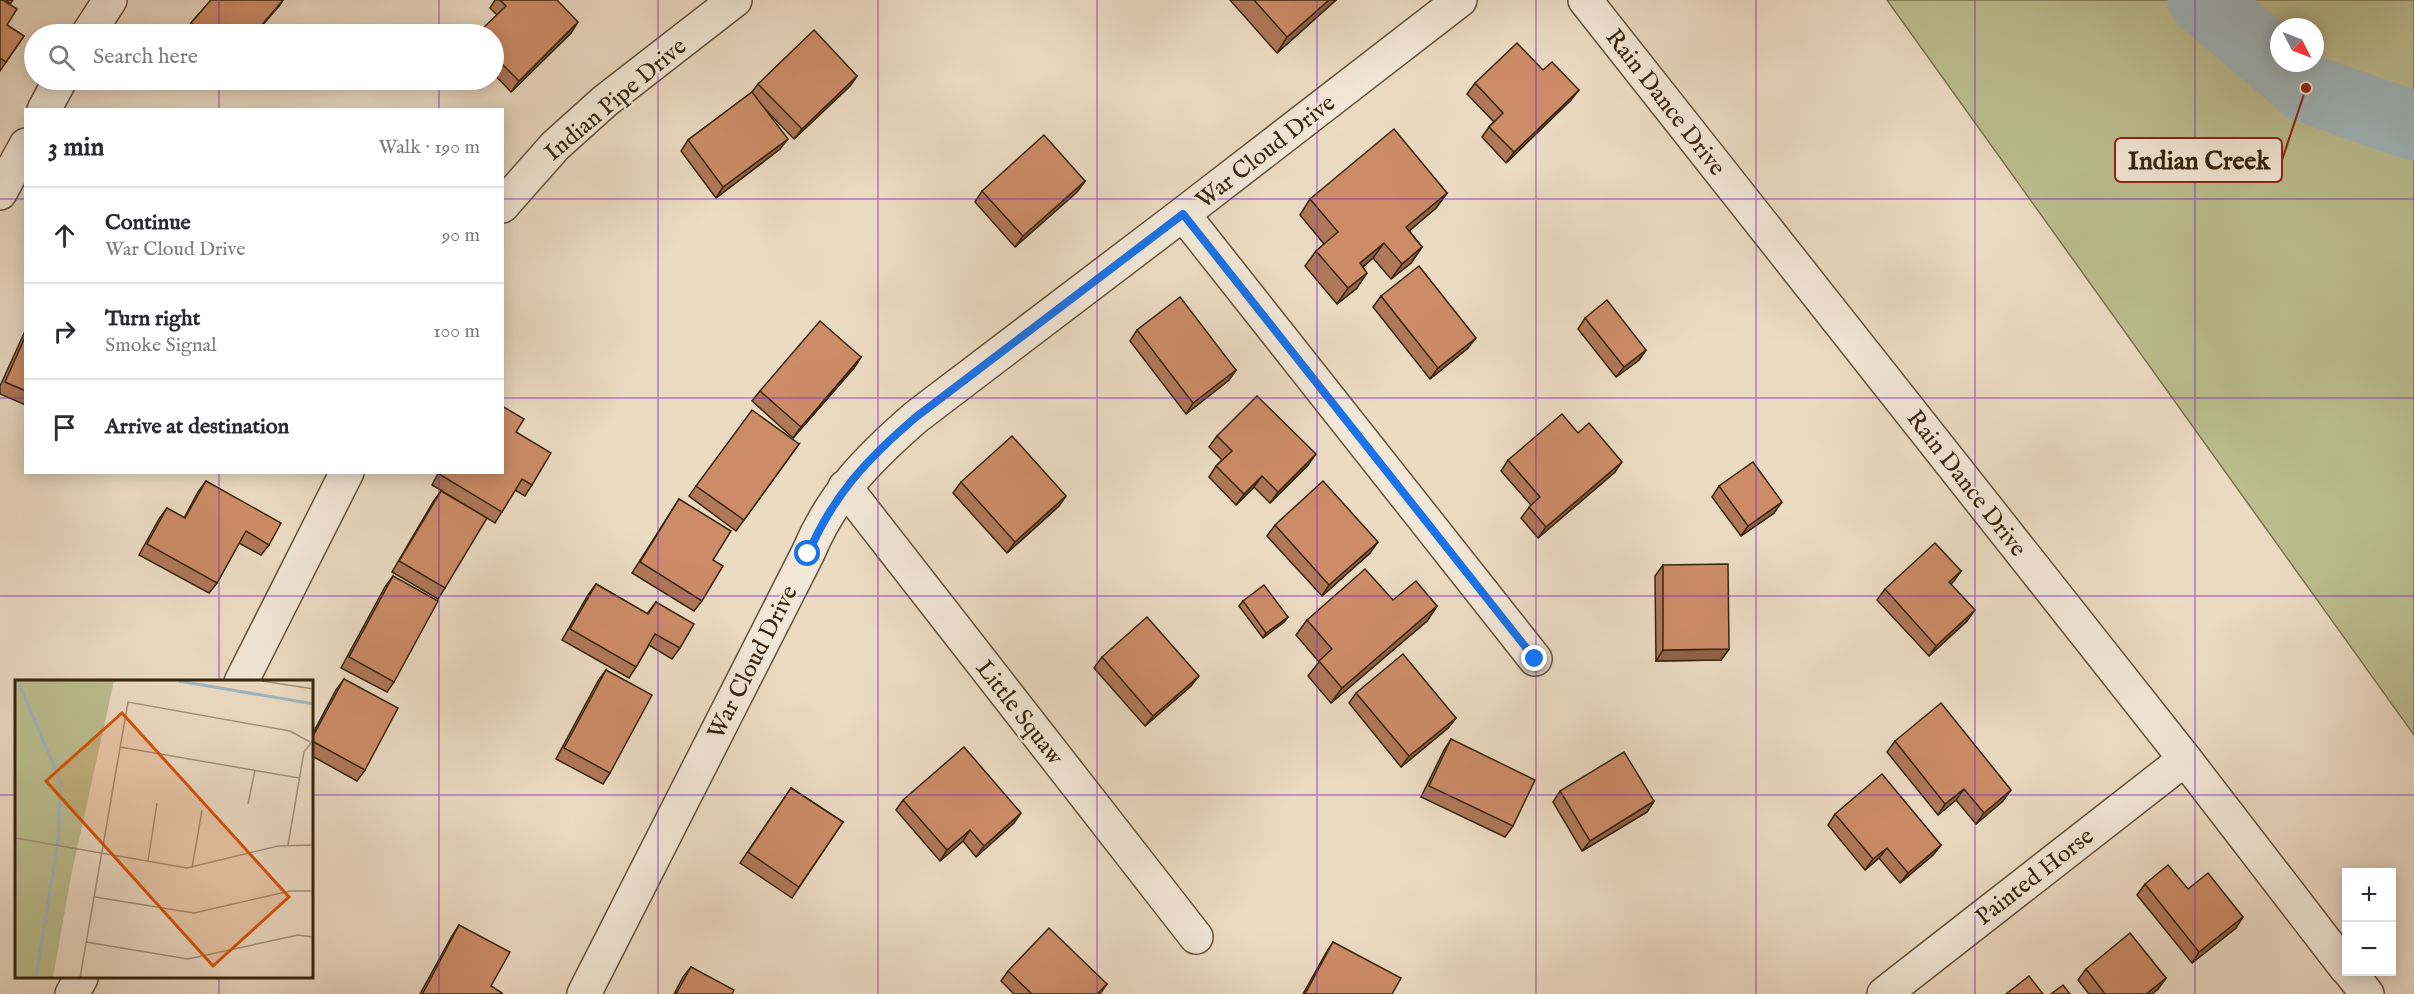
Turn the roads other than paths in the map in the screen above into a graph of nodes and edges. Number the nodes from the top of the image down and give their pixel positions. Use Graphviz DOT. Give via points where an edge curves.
graph roads {
  1 [pos="110,0"];
  2 [pos="735,0"];
  3 [pos="1460,0"];
  4 [pos="1585,0"];
  5 [pos="94,24"];
  6 [pos="55,90"];
  7 [pos="45,108"];
  8 [pos="24,148"];
  9 [pos="0,193"];
  10 [pos="504,204"];
  11 [pos="1183,214"];
  12 [pos="346,474"];
  13 [pos="845,487"];
  14 [pos="1535,659"];
  15 [pos="242,680"];
  16 [pos="2184,759"];
  17 [pos="1196,937"];
  18 [pos="2342,963"];
  19 [pos="2353,976"];
  20 [pos="80,979"];
  21 [pos="72,994"];
  22 [pos="584,994"];
  23 [pos="1884,994"];
  24 [pos="2367,994"];
  1 -- 5 [label="street"];
  2 -- 10 [label="street, Indian Pipe Drive" via="605,101 555,146"];
  3 -- 11 [label="street, War Cloud Drive"];
  4 -- 16 [label="street, Rain Dance Drive"];
  6 -- 7 [label="street"];
  8 -- 9 [label="street"];
  11 -- 13 [label="street, War Cloud Drive" via="916,417 876,452"];
  11 -- 14 [label="street"];
  12 -- 15 [label="street"];
  13 -- 17 [label="street, Little Squaw"];
  13 -- 22 [label="street, War Cloud Drive" via="820,524"];
  16 -- 18 [label="street, Rain Dance Drive"];
  16 -- 23 [label="street, Painted Horse"];
  19 -- 24 [label="street"];
  20 -- 21 [label="street"];
}
